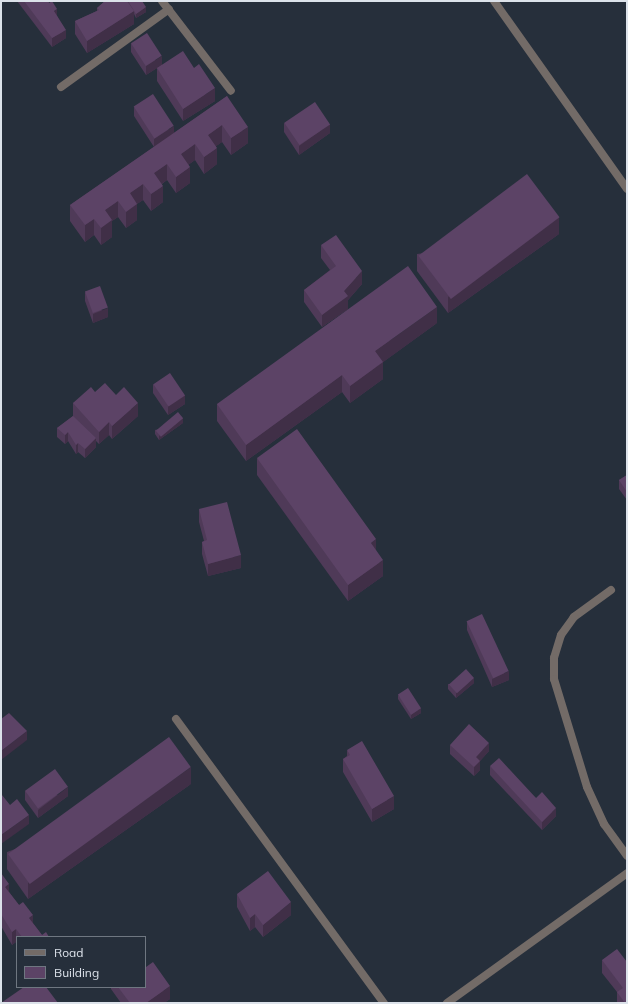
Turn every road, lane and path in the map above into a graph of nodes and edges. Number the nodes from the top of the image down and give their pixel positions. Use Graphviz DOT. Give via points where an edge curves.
graph roads {
  1 [pos="162,1"];
  2 [pos="494,1"];
  3 [pos="169,9"];
  4 [pos="62,87"];
  5 [pos="231,91"];
  6 [pos="627,189"];
  7 [pos="612,590"];
  8 [pos="176,719"];
  9 [pos="627,856"];
  10 [pos="627,873"];
  11 [pos="384,1003"];
  12 [pos="447,1003"];
  1 -- 3 [label="street"];
  2 -- 6 [label="street"];
  3 -- 4 [label="street"];
  3 -- 5 [label="street"];
  7 -- 9 [label="street" via="574,617 560,635 554,658 554,679 587,787 604,824"];
  8 -- 11 [label="street"];
  10 -- 12 [label="street"];
}
